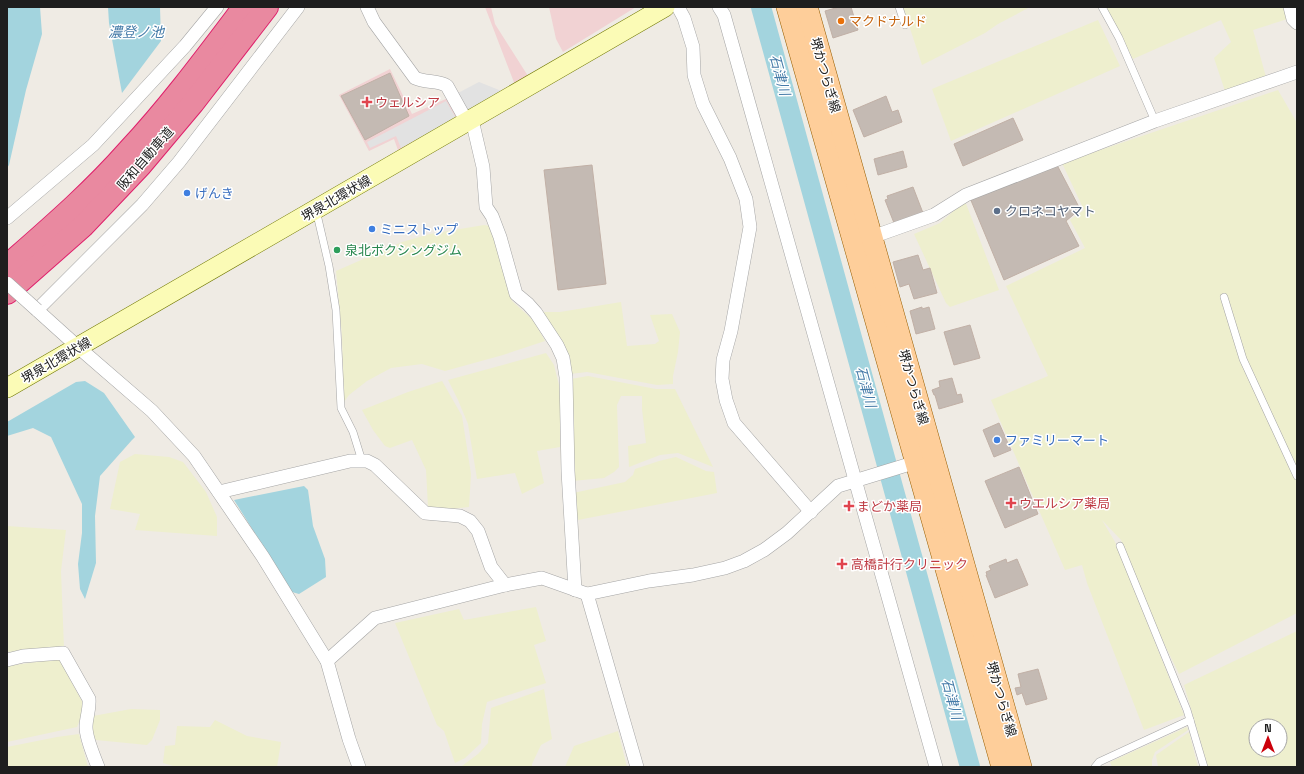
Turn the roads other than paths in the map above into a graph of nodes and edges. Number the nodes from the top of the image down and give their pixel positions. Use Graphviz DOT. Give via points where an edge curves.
graph roads {
  1 [pos="217,7"];
  2 [pos="244,7"];
  3 [pos="267,7"];
  4 [pos="298,7"];
  5 [pos="368,7"];
  6 [pos="665,7"];
  7 [pos="678,7"];
  8 [pos="719,7"];
  9 [pos="787,7"];
  10 [pos="806,7"];
  11 [pos="899,7"];
  12 [pos="1102,7"];
  13 [pos="1290,7"];
  14 [pos="1297,23"];
  15 [pos="905,25"];
  16 [pos="1297,72"];
  17 [pos="469,121"];
  18 [pos="1155,121"];
  19 [pos="316,210"];
  20 [pos="7,218"];
  21 [pos="872,237"];
  22 [pos="7,266"];
  23 [pos="7,283"];
  24 [pos="7,293"];
  25 [pos="1224,297"];
  26 [pos="37,310"];
  27 [pos="78,347"];
  28 [pos="7,388"];
  29 [pos="362,460"];
  30 [pos="918,462"];
  31 [pos="1297,476"];
  32 [pos="855,480"];
  33 [pos="219,492"];
  34 [pos="811,512"];
  35 [pos="1120,546"];
  36 [pos="505,586"];
  37 [pos="581,592"];
  38 [pos="7,660"];
  39 [pos="327,661"];
  40 [pos="1190,720"];
  41 [pos="98,767"];
  42 [pos="359,767"];
  43 [pos="637,767"];
  44 [pos="936,767"];
  45 [pos="1002,767"];
  46 [pos="1021,767"];
  47 [pos="1095,767"];
  48 [pos="1204,767"];
  1 -- 20 [label="street" via="185,46 93,145"];
  2 -- 22 [label="highway, 阪和自動車道" via="184,86 128,152 68,213"];
  3 -- 24 [label="highway, 阪和自動車道" via="193,103 140,166 83,226"];
  4 -- 26 [label="street" via="179,162 142,205"];
  5 -- 17 [label="street" via="374,22 415,78 447,86"];
  6 -- 17 [label="main road, 堺泉北環状線"];
  7 -- 34 [label="street" via="693,47 694,75 703,104 730,158 746,199 750,227 731,331 723,360 722,379 726,400 734,423"];
  8 -- 32 [label="street" via="724,15"];
  9 -- 30 [label="main road, 堺かつらぎ線"];
  10 -- 21 [label="main road, 堺かつらぎ線"];
  11 -- 15 [label="lane"];
  12 -- 18 [label="lane" via="1119,38"];
  13 -- 14 [label="street" via="1293,19"];
  16 -- 18 [label="street"];
  17 -- 19 [label="main road, 堺泉北環状線"];
  17 -- 37 [label="street" via="483,167 486,207 500,237 516,294 536,313 563,358 566,377 568,471"];
  18 -- 21 [label="street" via="966,195 934,215"];
  19 -- 27 [label="main road, 堺泉北環状線"];
  19 -- 29 [label="lane" via="336,310 341,408 353,432"];
  21 -- 30 [label="main road, 堺かつらぎ線"];
  23 -- 26 [label="street, bridge"];
  25 -- 31 [label="lane" via="1243,359"];
  26 -- 27 [label="street"];
  27 -- 28 [label="main road, 堺泉北環状線"];
  27 -- 33 [label="street" via="152,411 194,456"];
  29 -- 33 [label="street"];
  29 -- 36 [label="street" via="375,464 425,513 460,516 470,521 478,531 491,568"];
  30 -- 32 [label="street"];
  30 -- 45 [label="main road, 堺かつらぎ線"];
  30 -- 46 [label="main road, 堺かつらぎ線"];
  32 -- 34 [label="street" via="838,486"];
  32 -- 44 [label="street"];
  33 -- 39 [label="street" via="263,556"];
  34 -- 37 [label="street" via="764,550 725,568"];
  35 -- 40 [label="lane"];
  36 -- 37 [label="street" via="542,578"];
  36 -- 39 [label="street" via="375,618"];
  37 -- 43 [label="street"];
  38 -- 41 [label="street" via="22,656 63,653 89,699 86,729"];
  39 -- 42 [label="street"];
  40 -- 47 [label="lane" via="1100,762"];
  40 -- 48 [label="lane"];
}
